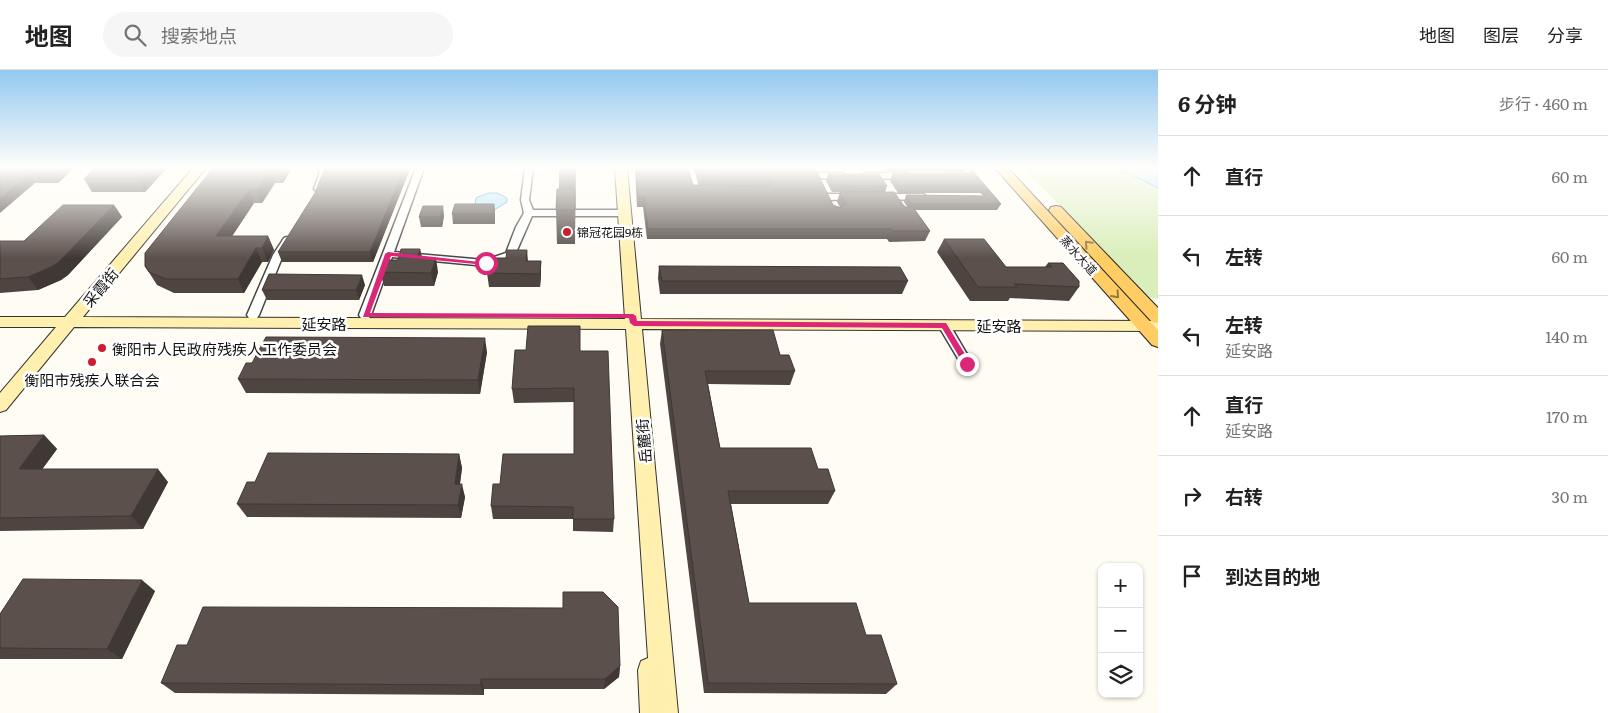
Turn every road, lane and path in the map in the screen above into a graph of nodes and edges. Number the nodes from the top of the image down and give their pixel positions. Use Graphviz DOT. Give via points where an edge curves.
graph roads {
  1 [pos="168,198"];
  2 [pos="174,198"];
  3 [pos="314,198"];
  4 [pos="409,198"];
  5 [pos="525,198"];
  6 [pos="617,198"];
  7 [pos="623,198"];
  8 [pos="1029,198"];
  9 [pos="1044,198"];
  10 [pos="312,202"];
  11 [pos="529,213"];
  12 [pos="618,213"];
  13 [pos="294,227"];
  14 [pos="388,254"];
  15 [pos="1128,286"];
  16 [pos="1158,302"];
  17 [pos="0,314"];
  18 [pos="253,315"];
  19 [pos="365,315"];
  20 [pos="1158,317"];
  21 [pos="68,318"];
  22 [pos="630,320"];
  23 [pos="0,322"];
  24 [pos="1146,323"];
  25 [pos="944,325"];
  26 [pos="1158,341"];
  27 [pos="967,364"];
  28 [pos="0,392"];
  29 [pos="0,405"];
  30 [pos="653,713"];
  31 [pos="665,713"];
  1 -- 21 [label="main road, 采霞街"];
  2 -- 21 [label="main road, 采霞街"];
  3 -- 10 [label="street"];
  4 -- 14 [label="street"];
  5 -- 11 [label="street"];
  6 -- 12 [label="main road, 岳麓街"];
  7 -- 22 [label="main road, 岳麓街"];
  8 -- 24 [label="main road, 蒸水大道, one-way"];
  15 -- 9 [label="main road, 蒸水大道, one-way"];
  11 -- 12 [label="street"];
  11 -- 14 [label="street" via="522,221 510,255 500,260 486,263"];
  12 -- 22 [label="main road, 岳麓街"];
  13 -- 18 [label="street" via="278,255"];
  14 -- 19 [label="street"];
  15 -- 16 [label="main road"];
  15 -- 20 [label="main road, 蒸水大道"];
  17 -- 21 [label="main road, 延安路"];
  18 -- 19 [label="main road, 延安路"];
  18 -- 21 [label="main road, 延安路"];
  19 -- 22 [label="main road, 延安路"];
  20 -- 24 [label="main road, 延安路"];
  21 -- 22 [label="main road, 延安路"];
  21 -- 23 [label="main road, 延安路"];
  21 -- 28 [label="main road, 采霞街"];
  21 -- 29 [label="main road, 采霞街"];
  22 -- 24 [label="main road, 延安路"];
  22 -- 25 [label="main road, 延安路"];
  22 -- 30 [label="main road, 岳麓街"];
  22 -- 31 [label="main road, 岳麓街"];
  24 -- 25 [label="main road, 延安路"];
  24 -- 26 [label="main road, 蒸水大道"];
  25 -- 27 [label="street"];
}
